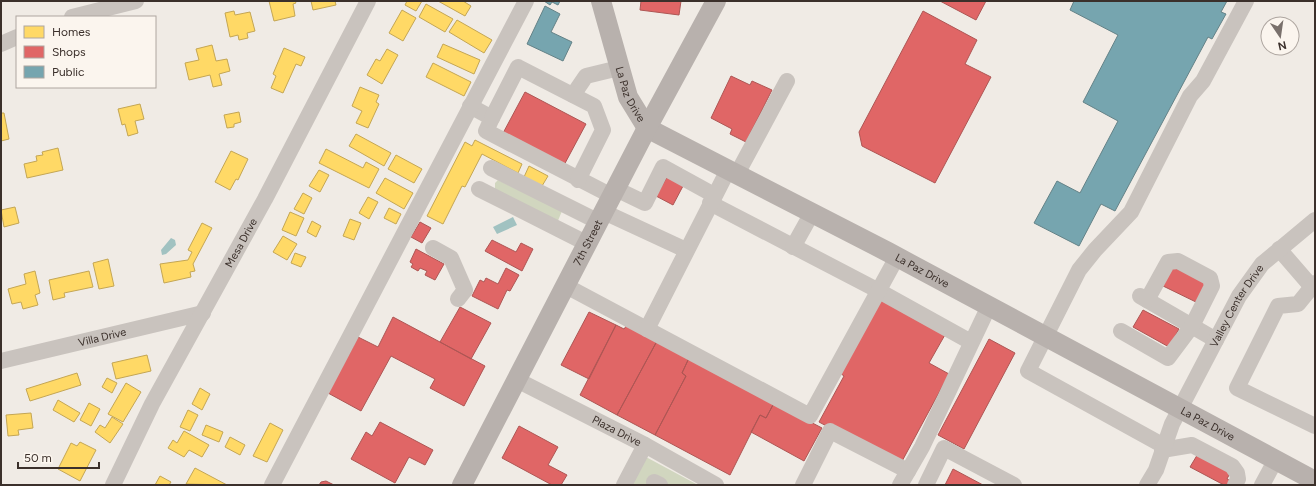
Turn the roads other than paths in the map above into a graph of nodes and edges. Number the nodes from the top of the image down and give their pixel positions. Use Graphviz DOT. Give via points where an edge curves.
graph roads {
  1 [pos="136,1"];
  2 [pos="368,1"];
  3 [pos="526,1"];
  4 [pos="601,1"];
  5 [pos="716,1"];
  6 [pos="1246,1"];
  7 [pos="76,16"];
  8 [pos="16,37"];
  9 [pos="1,44"];
  10 [pos="619,68"];
  11 [pos="787,81"];
  12 [pos="573,95"];
  13 [pos="470,106"];
  14 [pos="492,118"];
  15 [pos="647,128"];
  16 [pos="491,168"];
  17 [pos="733,172"];
  18 [pos="578,180"];
  19 [pos="479,189"];
  20 [pos="712,199"];
  21 [pos="608,205"];
  22 [pos="812,213"];
  23 [pos="1315,220"];
  24 [pos="588,244"];
  25 [pos="793,247"];
  26 [pos="433,248"];
  27 [pos="1279,249"];
  28 [pos="686,250"];
  29 [pos="897,257"];
  30 [pos="566,286"];
  31 [pos="1314,286"];
  32 [pos="879,291"];
  33 [pos="458,299"];
  34 [pos="989,306"];
  35 [pos="204,313"];
  36 [pos="1192,326"];
  37 [pos="647,329"];
  38 [pos="1121,332"];
  39 [pos="1046,336"];
  40 [pos="1216,340"];
  41 [pos="971,342"];
  42 [pos="1,361"];
  43 [pos="517,380"];
  44 [pos="1181,409"];
  45 [pos="810,416"];
  46 [pos="1315,426"];
  47 [pos="830,431"];
  48 [pos="645,445"];
  49 [pos="1163,448"];
  50 [pos="1275,461"];
  51 [pos="908,471"];
  52 [pos="1315,481"];
  53 [pos="113,485"];
  54 [pos="272,485"];
  55 [pos="462,485"];
  56 [pos="624,485"];
  57 [pos="716,485"];
  58 [pos="803,485"];
  59 [pos="900,485"];
  60 [pos="926,485"];
  61 [pos="1014,485"];
  62 [pos="1147,485"];
  63 [pos="1235,485"];
  64 [pos="1262,485"];
  1 -- 7 [label="street"];
  2 -- 35 [label="street, Mesa Drive"];
  3 -- 13 [label="street"];
  4 -- 10 [label="main road, La Paz Drive"];
  5 -- 15 [label="main road, 7th Street"];
  6 -- 39 [label="street" via="1203,82 1190,96 1131,212 1079,270"];
  8 -- 9 [label="street"];
  10 -- 12 [label="street" via="586,76"];
  10 -- 15 [label="main road, La Paz Drive" via="628,97"];
  11 -- 17 [label="street"];
  12 -- 14 [label="street" via="518,66"];
  12 -- 18 [label="street" via="594,106 603,130"];
  13 -- 14 [label="street"];
  13 -- 54 [label="street"];
  14 -- 18 [label="street" via="486,131"];
  15 -- 17 [label="main road, La Paz Drive"];
  15 -- 21 [label="main road, 7th Street"];
  16 -- 21 [label="street"];
  17 -- 20 [label="street"];
  17 -- 22 [label="main road, La Paz Drive"];
  18 -- 21 [label="street"];
  19 -- 24 [label="street"];
  20 -- 21 [label="street" via="663,167 645,203"];
  20 -- 25 [label="street"];
  20 -- 28 [label="street"];
  21 -- 24 [label="main road, 7th Street"];
  21 -- 28 [label="street"];
  22 -- 25 [label="street"];
  22 -- 29 [label="main road, La Paz Drive"];
  23 -- 27 [label="street, Valley Center Drive"];
  24 -- 30 [label="main road, 7th Street"];
  25 -- 32 [label="street"];
  26 -- 33 [label="street" via="451,258 465,290"];
  27 -- 31 [label="street"];
  27 -- 40 [label="street, Valley Center Drive" via="1262,264 1239,296"];
  28 -- 37 [label="street"];
  29 -- 32 [label="street"];
  29 -- 34 [label="main road, La Paz Drive"];
  30 -- 37 [label="street"];
  30 -- 43 [label="main road, 7th Street"];
  31 -- 46 [label="street" via="1298,304 1278,306 1237,388"];
  32 -- 41 [label="street"];
  32 -- 45 [label="street"];
  34 -- 39 [label="main road, La Paz Drive"];
  34 -- 41 [label="street"];
  35 -- 42 [label="street, Villa Drive"];
  35 -- 53 [label="street, Mesa Drive" via="152,404"];
  36 -- 36 [label="street" via="1144,298 1168,262 1178,261 1210,278 1212,286"];
  36 -- 38 [label="street" via="1168,358"];
  36 -- 40 [label="street"];
  37 -- 45 [label="street"];
  39 -- 44 [label="main road, La Paz Drive"];
  39 -- 49 [label="street" via="1028,371"];
  40 -- 44 [label="street, Valley Center Drive"];
  41 -- 51 [label="street" via="922,447"];
  43 -- 48 [label="street, Plaza Drive"];
  43 -- 55 [label="main road, 7th Street"];
  44 -- 49 [label="street, Valley Center Drive"];
  44 -- 50 [label="main road, La Paz Drive"];
  45 -- 47 [label="street"];
  47 -- 51 [label="street"];
  47 -- 58 [label="street"];
  48 -- 56 [label="street"];
  48 -- 57 [label="street, Plaza Drive"];
  49 -- 62 [label="street, Valley Center Drive" via="1156,470"];
  49 -- 63 [label="street" via="1192,445 1232,466 1238,479"];
  50 -- 52 [label="main road, La Paz Drive"];
  50 -- 64 [label="street"];
  51 -- 59 [label="street"];
  60 -- 61 [label="street" via="944,448"];
}
